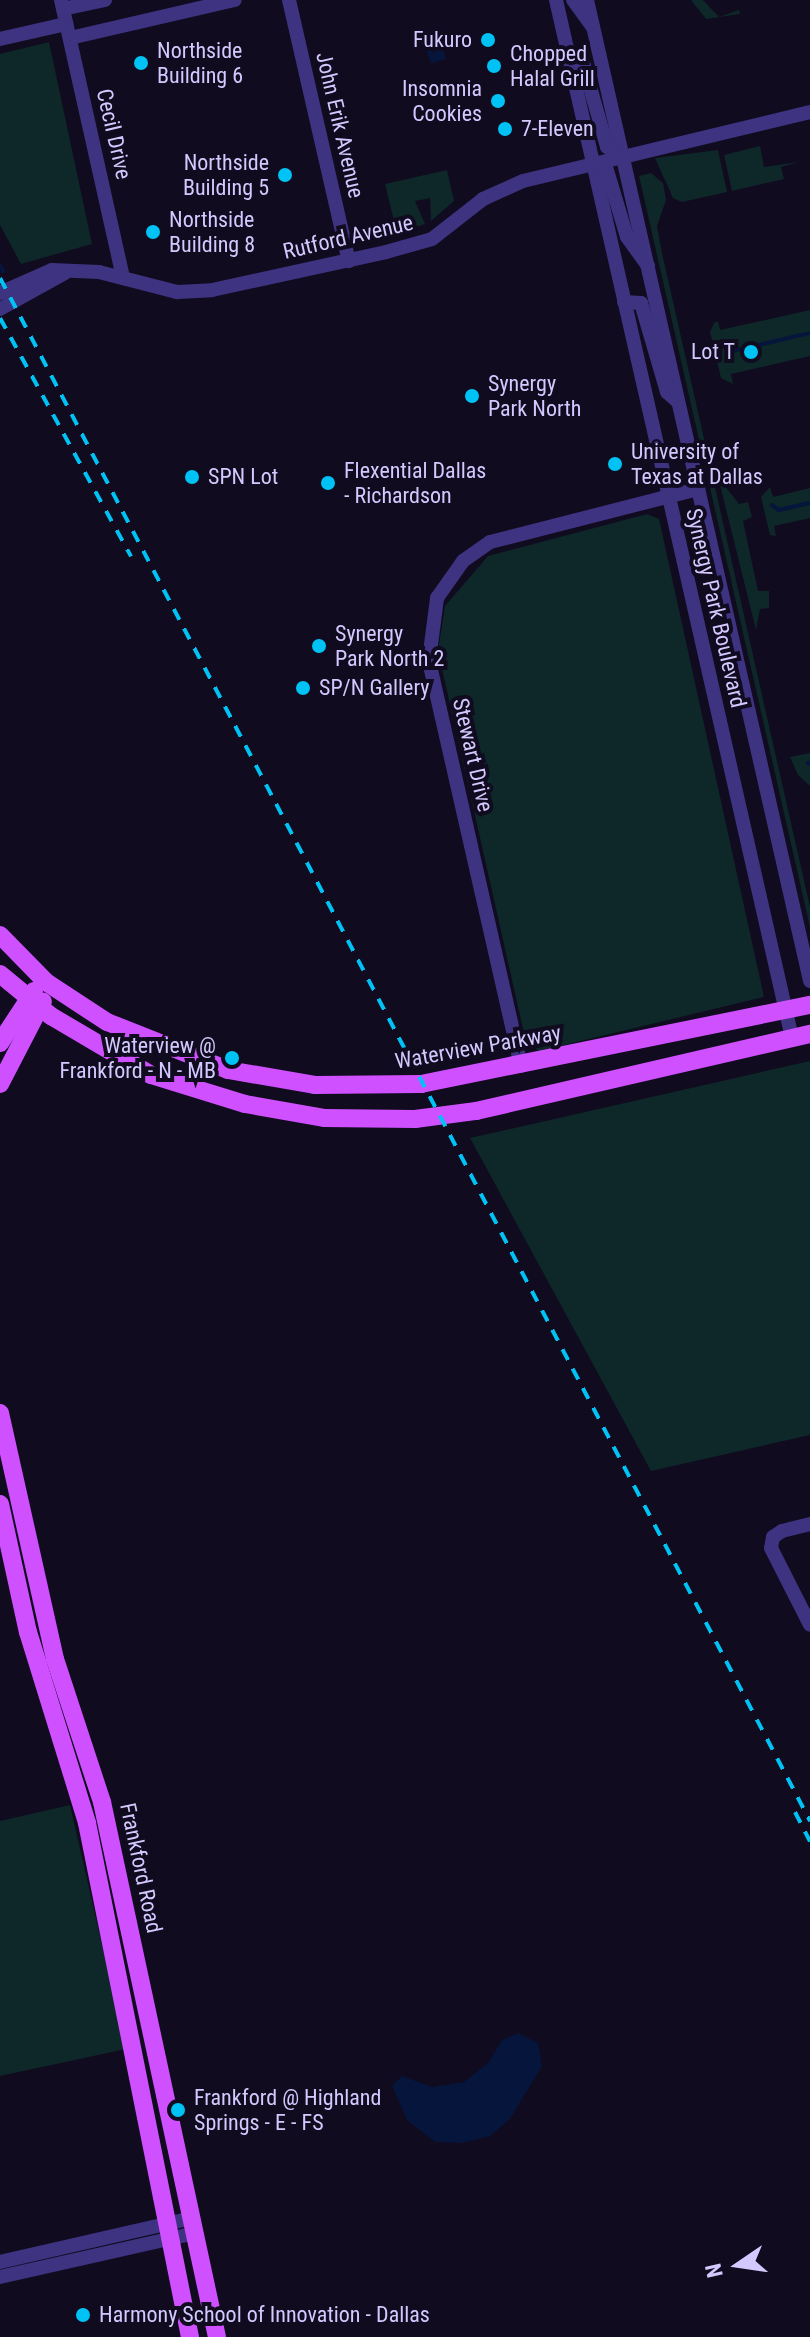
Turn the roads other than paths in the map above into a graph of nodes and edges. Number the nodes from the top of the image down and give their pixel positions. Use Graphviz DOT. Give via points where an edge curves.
graph roads {
  1 [pos="105,0"];
  2 [pos="235,0"];
  3 [pos="289,0"];
  4 [pos="556,0"];
  5 [pos="573,0"];
  6 [pos="587,0"];
  7 [pos="65,18"];
  8 [pos="593,28"];
  9 [pos="0,39"];
  10 [pos="568,52"];
  11 [pos="810,112"];
  12 [pos="622,153"];
  13 [pos="592,161"];
  14 [pos="349,261"];
  15 [pos="648,266"];
  16 [pos="65,273"];
  17 [pos="123,278"];
  18 [pos="0,293"];
  19 [pos="624,302"];
  20 [pos="0,309"];
  21 [pos="679,402"];
  22 [pos="698,489"];
  23 [pos="667,496"];
  24 [pos="0,935"];
  25 [pos="0,974"];
  26 [pos="810,981"];
  27 [pos="46,982"];
  28 [pos="26,997"];
  29 [pos="810,1005"];
  30 [pos="42,1010"];
  31 [pos="786,1010"];
  32 [pos="801,1036"];
  33 [pos="0,1043"];
  34 [pos="521,1066"];
  35 [pos="228,1070"];
  36 [pos="0,1084"];
  37 [pos="221,1098"];
  38 [pos="0,1413"];
  39 [pos="0,1504"];
  40 [pos="810,1524"];
  41 [pos="29,1593"];
  42 [pos="810,1625"];
  43 [pos="193,2225"];
  44 [pos="171,2231"];
  45 [pos="0,2262"];
  46 [pos="0,2277"];
  47 [pos="190,2337"];
  48 [pos="217,2337"];
  1 -- 7 [label="street"];
  2 -- 7 [label="street"];
  3 -- 14 [label="street, John Erik Avenue"];
  4 -- 10 [label="street, Synergy Park Boulevard"];
  5 -- 8 [label="street"];
  6 -- 8 [label="street, Synergy Park Boulevard"];
  7 -- 9 [label="street"];
  7 -- 17 [label="street, Cecil Drive"];
  8 -- 12 [label="street, Synergy Park Boulevard"];
  10 -- 12 [label="street" via="584,66 607,147"];
  10 -- 13 [label="street, Synergy Park Boulevard"];
  11 -- 12 [label="street, Rutford Avenue"];
  12 -- 13 [label="street, Rutford Avenue"];
  12 -- 15 [label="street, Synergy Park Boulevard"];
  13 -- 14 [label="street, Rutford Avenue" via="499,190 432,239"];
  13 -- 15 [label="street" via="606,167 627,237"];
  13 -- 19 [label="street, Synergy Park Boulevard"];
  14 -- 17 [label="street, Rutford Avenue" via="193,292 146,287"];
  15 -- 21 [label="street, Synergy Park Boulevard"];
  16 -- 17 [label="street, Rutford Avenue"];
  16 -- 18 [label="street, Rutford Avenue" via="37,274"];
  16 -- 20 [label="street, Rutford Avenue"];
  19 -- 21 [label="street" via="641,303 667,392"];
  19 -- 23 [label="street, Synergy Park Boulevard"];
  21 -- 22 [label="street, Synergy Park Boulevard"];
  22 -- 23 [label="street, Stewart Drive"];
  22 -- 26 [label="street, Synergy Park Boulevard"];
  23 -- 31 [label="street, Synergy Park Boulevard"];
  23 -- 34 [label="street, Stewart Drive" via="485,544 454,572 433,614 429,660"];
  24 -- 27 [label="main road, Waterview Parkway"];
  25 -- 28 [label="main road"];
  27 -- 28 [label="main road"];
  27 -- 30 [label="main road"];
  27 -- 35 [label="main road, Waterview Parkway" via="107,1022"];
  28 -- 30 [label="main road"];
  28 -- 33 [label="main road"];
  29 -- 31 [label="main road, Waterview Parkway"];
  30 -- 36 [label="main road"];
  30 -- 37 [label="main road" via="138,1069"];
  31 -- 32 [label="street, Synergy Park Boulevard"];
  31 -- 34 [label="main road, Waterview Parkway"];
  32 -- 37 [label="main road" via="438,1117 324,1118"];
  34 -- 35 [label="main road, Waterview Parkway" via="382,1087 315,1085"];
  35 -- 37 [label="main road"];
  38 -- 41 [label="main road, Frankford Road"];
  39 -- 41 [label="main road, Frankford Road"];
  40 -- 42 [label="street" via="773,1537 773,1556"];
  41 -- 43 [label="main road, Frankford Road" via="102,1802"];
  41 -- 44 [label="main road, Frankford Road" via="87,1823"];
  43 -- 44 [label="street"];
  43 -- 48 [label="main road, Frankford Road"];
  44 -- 45 [label="street"];
  44 -- 46 [label="street"];
  44 -- 47 [label="main road, Frankford Road"];
}
